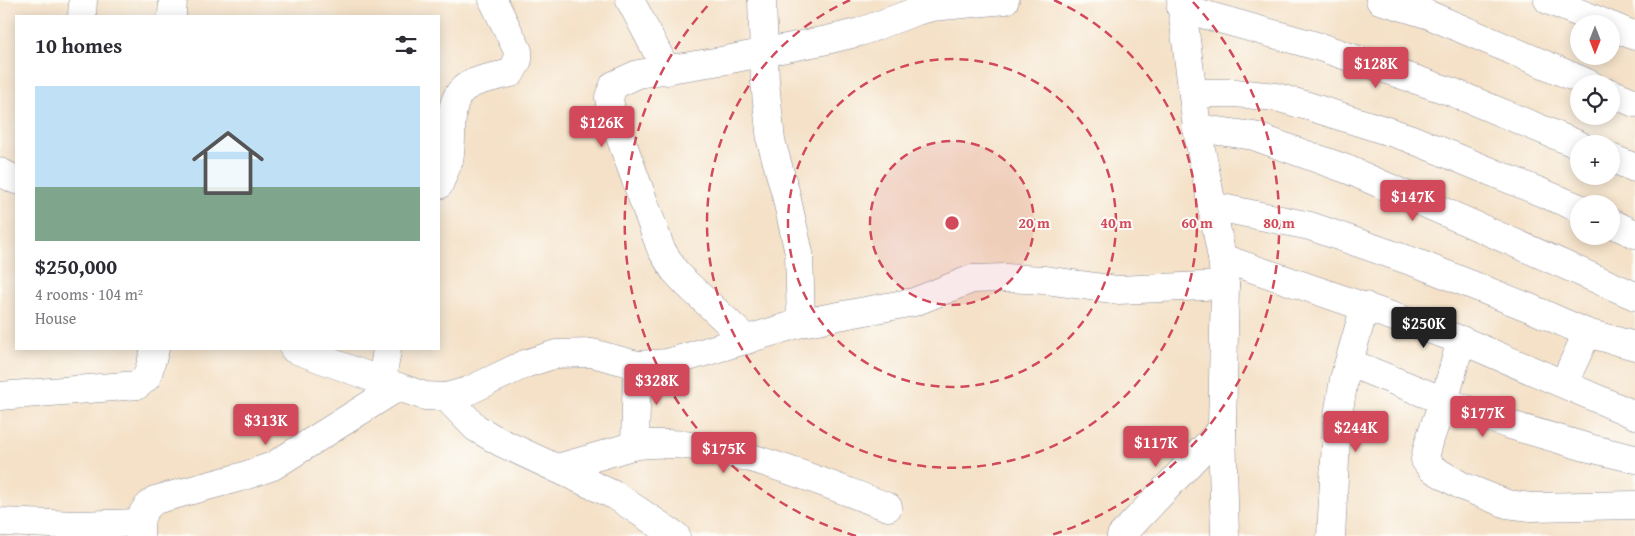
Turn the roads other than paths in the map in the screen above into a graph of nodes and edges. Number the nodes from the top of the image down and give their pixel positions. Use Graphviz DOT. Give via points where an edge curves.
graph roads {
  1 [pos="83,0"];
  2 [pos="173,0"];
  3 [pos="493,0"];
  4 [pos="630,0"];
  5 [pos="762,0"];
  6 [pos="1005,0"];
  7 [pos="1380,0"];
  8 [pos="1548,0"];
  9 [pos="1181,4"];
  10 [pos="82,15"];
  11 [pos="172,15"];
  12 [pos="1584,15"];
  13 [pos="1620,30"];
  14 [pos="1635,36"];
  15 [pos="765,53"];
  16 [pos="667,71"];
  17 [pos="1570,75"];
  18 [pos="451,89"];
  19 [pos="1193,93"];
  20 [pos="1620,97"];
  21 [pos="1635,103"];
  22 [pos="1197,128"];
  23 [pos="1570,141"];
  24 [pos="1620,162"];
  25 [pos="1635,168"];
  26 [pos="0,172"];
  27 [pos="15,180"];
  28 [pos="440,182"];
  29 [pos="1570,204"];
  30 [pos="1212,206"];
  31 [pos="1620,227"];
  32 [pos="1635,234"];
  33 [pos="1222,258"];
  34 [pos="1225,285"];
  35 [pos="1635,296"];
  36 [pos="1365,306"];
  37 [pos="801,323"];
  38 [pos="1587,333"];
  39 [pos="747,340"];
  40 [pos="1461,340"];
  41 [pos="1635,346"];
  42 [pos="156,350"];
  43 [pos="297,350"];
  44 [pos="386,350"];
  45 [pos="1350,363"];
  46 [pos="637,365"];
  47 [pos="1564,383"];
  48 [pos="390,384"];
  49 [pos="0,396"];
  50 [pos="446,398"];
  51 [pos="1444,401"];
  52 [pos="1635,415"];
  53 [pos="1222,429"];
  54 [pos="635,445"];
  55 [pos="1635,459"];
  56 [pos="557,468"];
  57 [pos="1635,505"];
  58 [pos="888,507"];
  59 [pos="0,522"];
  60 [pos="140,529"];
  61 [pos="676,536"];
  62 [pos="1121,536"];
  63 [pos="1224,536"];
  64 [pos="1331,536"];
  1 -- 10 [label="street"];
  2 -- 11 [label="street"];
  3 -- 18 [label="street" via="518,51 518,60 511,73"];
  4 -- 16 [label="street"];
  5 -- 15 [label="street"];
  6 -- 15 [label="street" via="932,7 860,32"];
  7 -- 17 [label="street" via="1426,14"];
  8 -- 12 [label="street"];
  9 -- 19 [label="street"];
  9 -- 23 [label="street" via="1452,92"];
  13 -- 14 [label="street"];
  15 -- 16 [label="street"];
  15 -- 37 [label="street" via="771,141 799,253"];
  16 -- 39 [label="street" via="638,74 614,85 608,96 611,112 661,249 686,283"];
  18 -- 28 [label="street" via="458,96 454,106 449,159"];
  19 -- 22 [label="street"];
  19 -- 29 [label="street" via="1276,96 1409,138"];
  20 -- 21 [label="street"];
  22 -- 30 [label="street"];
  22 -- 35 [label="street" via="1254,136 1340,166"];
  24 -- 25 [label="street"];
  26 -- 27 [label="street"];
  30 -- 33 [label="street"];
  30 -- 38 [label="street" via="1310,226 1422,265"];
  31 -- 32 [label="street"];
  33 -- 34 [label="street"];
  33 -- 36 [label="street"];
  34 -- 37 [label="street" via="1118,290 1045,280 972,279 914,302"];
  34 -- 53 [label="street"];
  36 -- 40 [label="street"];
  36 -- 45 [label="street"];
  37 -- 39 [label="street"];
  38 -- 41 [label="street"];
  38 -- 47 [label="street"];
  39 -- 46 [label="street" via="668,363"];
  40 -- 47 [label="street"];
  40 -- 51 [label="street"];
  42 -- 49 [label="street" via="147,377 138,385"];
  43 -- 48 [label="street"];
  44 -- 48 [label="street"];
  45 -- 51 [label="street"];
  45 -- 64 [label="street" via="1337,422"];
  46 -- 50 [label="street" via="592,353 556,354"];
  46 -- 54 [label="street"];
  47 -- 52 [label="street"];
  48 -- 50 [label="street" via="425,396"];
  48 -- 60 [label="street" via="274,466 155,500 144,509"];
  50 -- 56 [label="street" via="476,428"];
  51 -- 55 [label="street" via="1507,424"];
  51 -- 57 [label="street" via="1425,460 1431,468 1462,486 1507,504 1531,507"];
  53 -- 62 [label="street"];
  53 -- 63 [label="street"];
  54 -- 56 [label="street"];
  54 -- 58 [label="street" via="692,446 743,456"];
  56 -- 61 [label="street" via="616,496"];
  59 -- 60 [label="street"];
}
